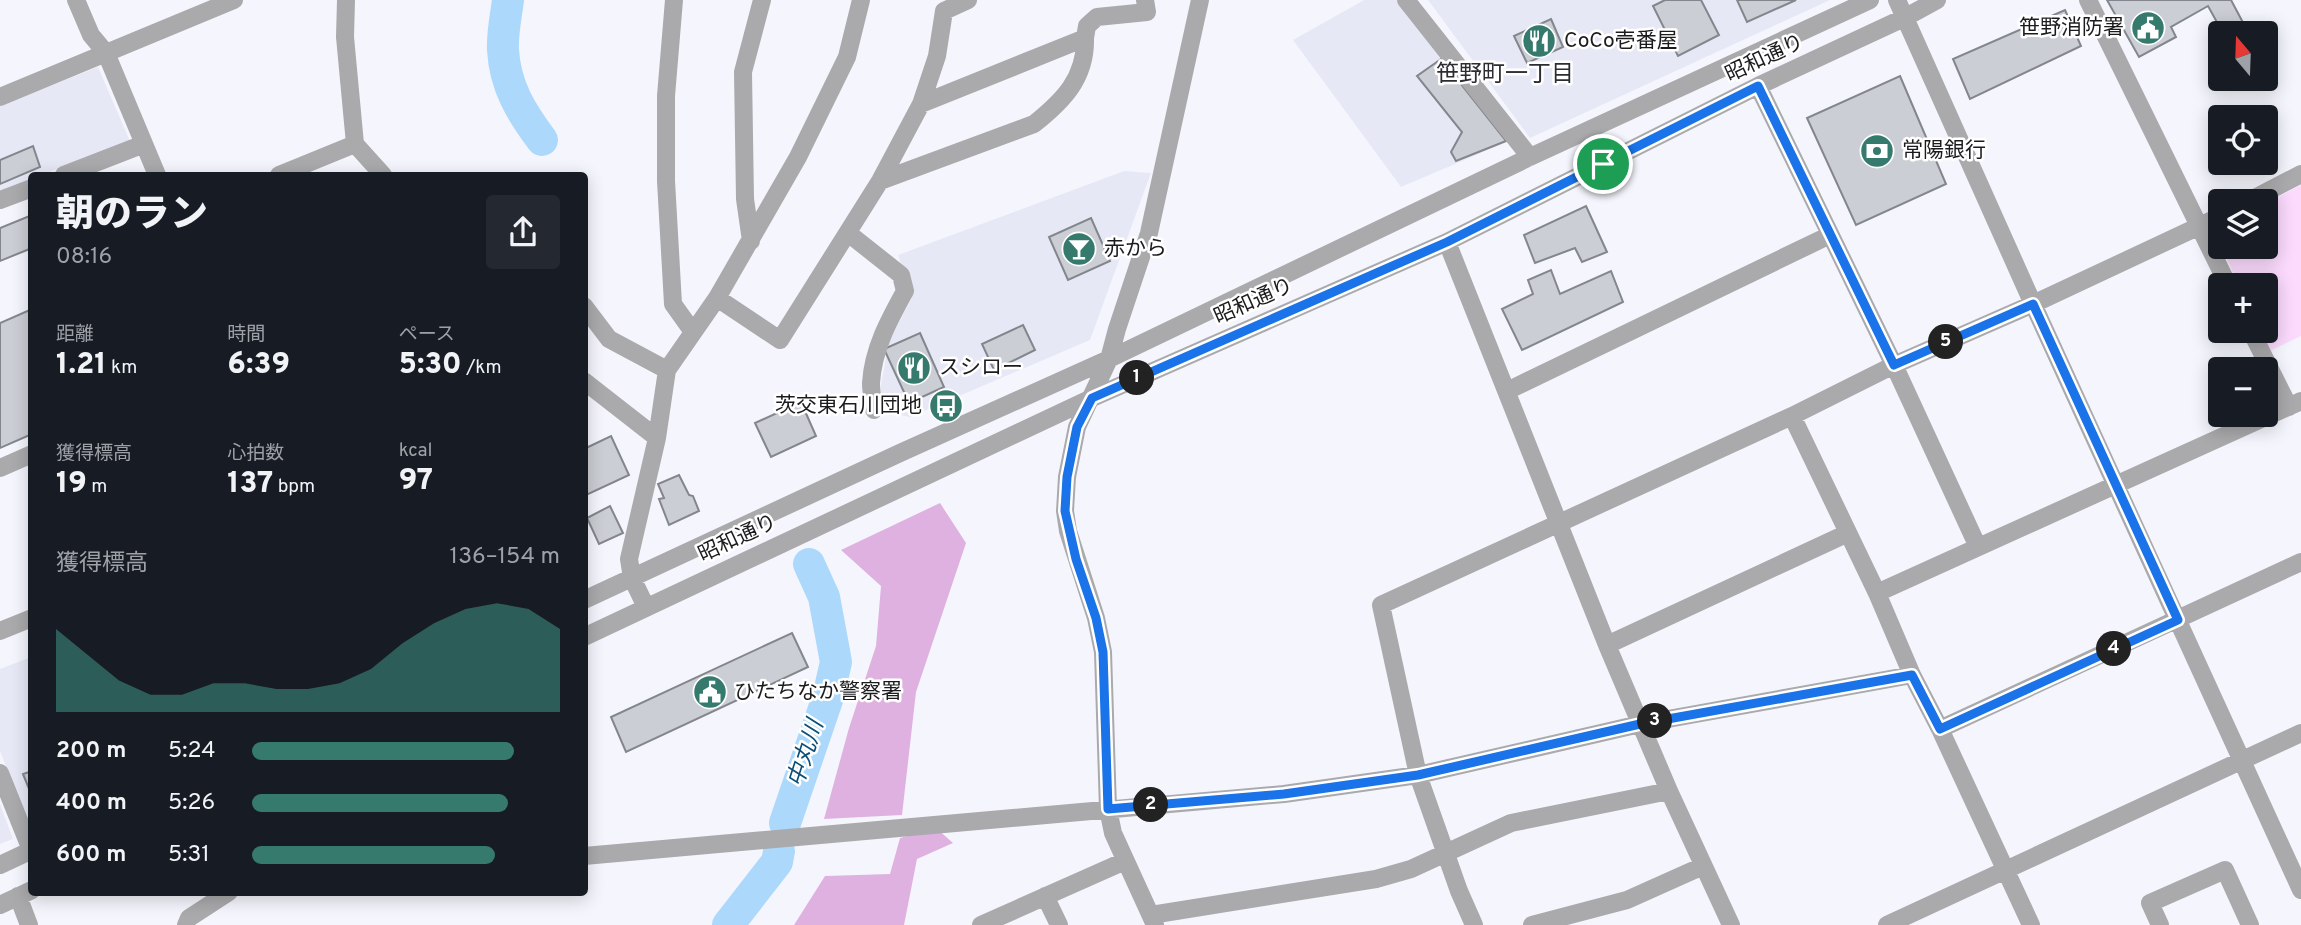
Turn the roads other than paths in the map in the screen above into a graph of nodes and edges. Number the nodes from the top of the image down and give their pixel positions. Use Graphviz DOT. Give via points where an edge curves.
graph roads {
  1 [pos="76,0"];
  2 [pos="234,0"];
  3 [pos="346,0"];
  4 [pos="674,0"];
  5 [pos="762,0"];
  6 [pos="861,0"];
  7 [pos="968,0"];
  8 [pos="1145,0"];
  9 [pos="1200,0"];
  10 [pos="1406,0"];
  11 [pos="1870,0"];
  12 [pos="1897,0"];
  13 [pos="1937,0"];
  14 [pos="2088,0"];
  15 [pos="937,5"];
  16 [pos="1906,17"];
  17 [pos="1085,38"];
  18 [pos="106,53"];
  19 [pos="1758,86"];
  20 [pos="0,97"];
  21 [pos="920,104"];
  22 [pos="144,144"];
  23 [pos="355,144"];
  24 [pos="1530,157"];
  25 [pos="72,172"];
  26 [pos="156,172"];
  27 [pos="286,172"];
  28 [pos="380,172"];
  29 [pos="2301,174"];
  30 [pos="880,181"];
  31 [pos="2272,189"];
  32 [pos="28,190"];
  33 [pos="0,200"];
  34 [pos="2208,223"];
  35 [pos="2200,227"];
  36 [pos="848,233"];
  37 [pos="1830,235"];
  38 [pos="751,241"];
  39 [pos="1447,242"];
  40 [pos="2222,273"];
  41 [pos="717,298"];
  42 [pos="2033,304"];
  43 [pos="588,311"];
  44 [pos="693,332"];
  45 [pos="2258,343"];
  46 [pos="1109,359"];
  47 [pos="1894,365"];
  48 [pos="667,370"];
  49 [pos="588,387"];
  50 [pos="1507,391"];
  51 [pos="1092,398"];
  52 [pos="2295,404"];
  53 [pos="874,410"];
  54 [pos="1792,416"];
  55 [pos="657,438"];
  56 [pos="28,456"];
  57 [pos="0,468"];
  58 [pos="2118,485"];
  59 [pos="1558,523"];
  60 [pos="1848,533"];
  61 [pos="1978,547"];
  62 [pos="2301,562"];
  63 [pos="632,578"];
  64 [pos="1877,593"];
  65 [pos="588,598"];
  66 [pos="646,607"];
  67 [pos="28,620"];
  68 [pos="2178,620"];
  69 [pos="0,631"];
  70 [pos="588,635"];
  71 [pos="1607,645"];
  72 [pos="1912,675"];
  73 [pos="1640,724"];
  74 [pos="1940,729"];
  75 [pos="2301,733"];
  76 [pos="2242,760"];
  77 [pos="0,773"];
  78 [pos="1418,775"];
  79 [pos="1669,791"];
  80 [pos="1108,809"];
  81 [pos="28,843"];
  82 [pos="28,851"];
  83 [pos="1446,853"];
  84 [pos="588,856"];
  85 [pos="1125,860"];
  86 [pos="0,865"];
  87 [pos="1703,866"];
  88 [pos="2006,870"];
  89 [pos="2301,890"];
  90 [pos="25,893"];
  91 [pos="223,896"];
  92 [pos="1045,896"];
  93 [pos="0,905"];
  94 [pos="1153,920"];
  95 [pos="29,925"];
  96 [pos="186,925"];
  97 [pos="981,925"];
  98 [pos="1059,925"];
  99 [pos="1474,925"];
  100 [pos="1532,925"];
  101 [pos="1731,925"];
  102 [pos="1886,925"];
  103 [pos="2031,925"];
  104 [pos="2160,925"];
  105 [pos="2250,925"];
  1 -- 18 [label="street" via="91,35"];
  2 -- 18 [label="street"];
  3 -- 23 [label="street"];
  4 -- 44 [label="street" via="666,96 673,304"];
  5 -- 38 [label="street" via="743,72 745,199"];
  6 -- 38 [label="street" via="847,57"];
  7 -- 15 [label="street"];
  8 -- 17 [label="street" via="1147,12 1097,17 1087,26"];
  9 -- 46 [label="street" via="1149,233"];
  10 -- 24 [label="street"];
  11 -- 24 [label="street, 昭和通り"];
  12 -- 16 [label="street"];
  13 -- 16 [label="street, 昭和通り"];
  14 -- 35 [label="street"];
  15 -- 21 [label="street" via="937,56"];
  16 -- 19 [label="street, 昭和通り"];
  16 -- 42 [label="street"];
  17 -- 21 [label="street"];
  17 -- 30 [label="street" via="1076,81 1053,110 1034,124"];
  18 -- 20 [label="street"];
  18 -- 22 [label="street"];
  19 -- 37 [label="street"];
  19 -- 39 [label="street, 昭和通り"];
  21 -- 30 [label="street"];
  22 -- 25 [label="street"];
  22 -- 26 [label="street"];
  23 -- 27 [label="street"];
  23 -- 28 [label="street"];
  24 -- 46 [label="street, 昭和通り"];
  29 -- 31 [label="street"];
  30 -- 36 [label="street"];
  32 -- 33 [label="street"];
  34 -- 35 [label="street"];
  35 -- 40 [label="street"];
  35 -- 42 [label="street"];
  36 -- 41 [label="street" via="780,340"];
  36 -- 53 [label="street" via="901,275 905,291 876,354 871,384"];
  37 -- 47 [label="street"];
  37 -- 50 [label="street"];
  38 -- 41 [label="street"];
  39 -- 50 [label="street"];
  39 -- 51 [label="street, 昭和通り"];
  41 -- 44 [label="street"];
  42 -- 47 [label="street"];
  42 -- 58 [label="street"];
  43 -- 48 [label="street" via="609,338"];
  44 -- 48 [label="street"];
  45 -- 52 [label="street"];
  46 -- 51 [label="street"];
  46 -- 63 [label="street, 昭和通り"];
  47 -- 54 [label="street"];
  47 -- 61 [label="street"];
  48 -- 55 [label="street"];
  49 -- 55 [label="street"];
  50 -- 59 [label="street"];
  51 -- 66 [label="street, 昭和通り"];
  51 -- 80 [label="street" via="1077,427 1065,511 1103,652"];
  52 -- 58 [label="street"];
  54 -- 59 [label="street"];
  54 -- 60 [label="street"];
  55 -- 63 [label="street" via="629,559"];
  56 -- 57 [label="street"];
  58 -- 61 [label="street"];
  58 -- 68 [label="street"];
  59 -- 71 [label="street"];
  59 -- 78 [label="street" via="1381,605"];
  60 -- 64 [label="street"];
  60 -- 71 [label="street"];
  61 -- 64 [label="street"];
  62 -- 68 [label="street"];
  63 -- 65 [label="street, 昭和通り"];
  63 -- 66 [label="street"];
  64 -- 72 [label="street"];
  66 -- 70 [label="street, 昭和通り"];
  67 -- 69 [label="street"];
  68 -- 74 [label="street"];
  68 -- 76 [label="street"];
  71 -- 73 [label="street"];
  72 -- 73 [label="street"];
  72 -- 74 [label="street"];
  73 -- 78 [label="street"];
  73 -- 79 [label="street"];
  74 -- 88 [label="street"];
  75 -- 76 [label="street"];
  76 -- 88 [label="street"];
  76 -- 89 [label="street"];
  77 -- 81 [label="street"];
  78 -- 80 [label="street" via="1284,794"];
  78 -- 83 [label="street"];
  79 -- 83 [label="street" via="1511,823"];
  79 -- 87 [label="street"];
  80 -- 84 [label="street"];
  80 -- 85 [label="street"];
  82 -- 86 [label="street"];
  83 -- 94 [label="street" via="1376,879"];
  83 -- 99 [label="street"];
  85 -- 92 [label="street"];
  85 -- 94 [label="street"];
  87 -- 100 [label="street" via="1627,900"];
  87 -- 101 [label="street"];
  88 -- 102 [label="street"];
  88 -- 103 [label="street"];
  90 -- 93 [label="street"];
  90 -- 95 [label="street"];
  91 -- 96 [label="street" via="189,918"];
  92 -- 97 [label="street"];
  92 -- 98 [label="street"];
  104 -- 105 [label="street" via="2150,903 2225,870"];
}
